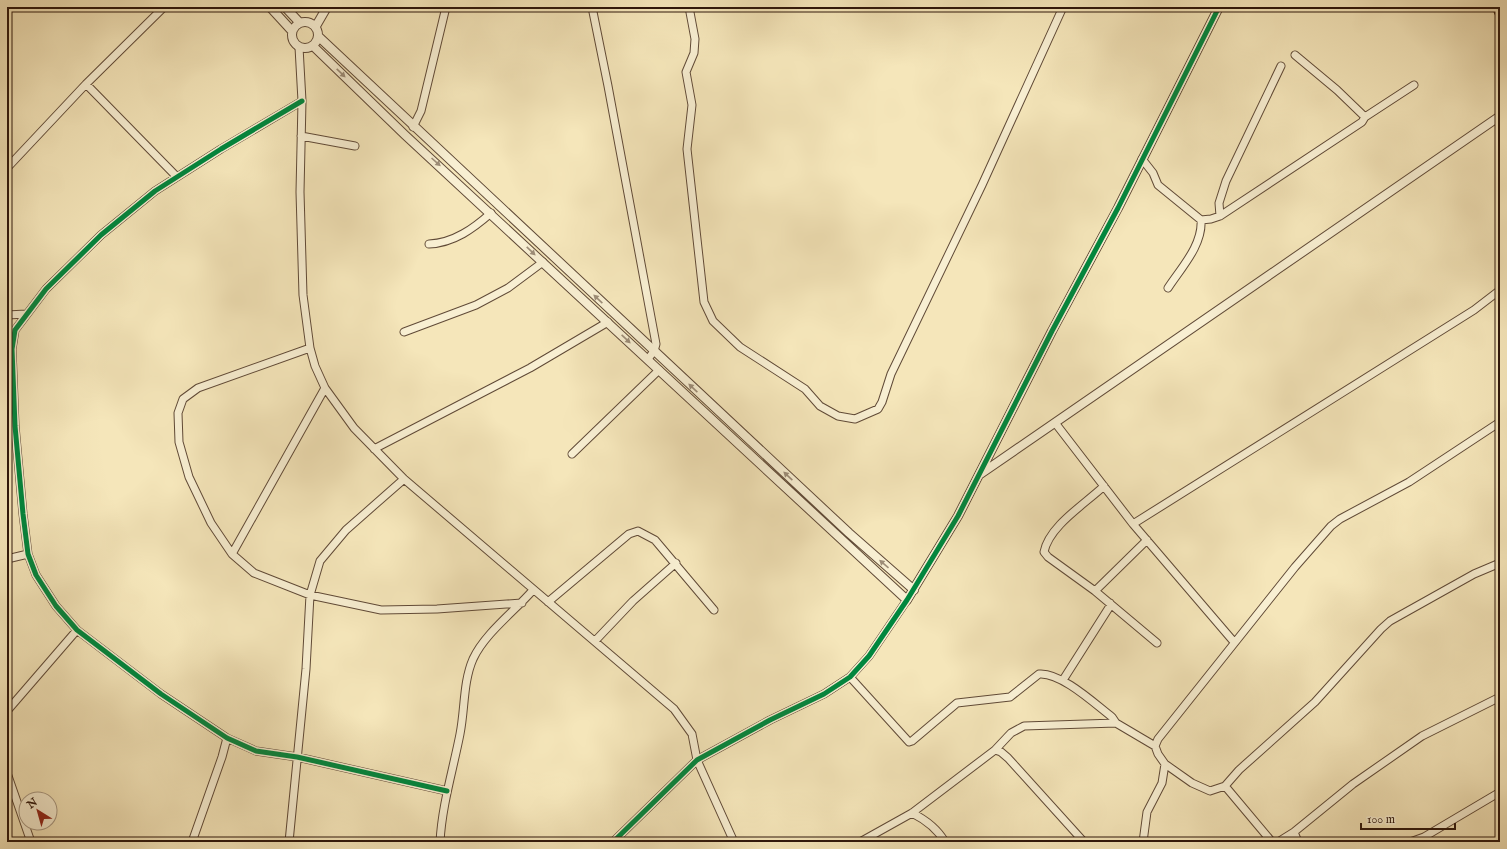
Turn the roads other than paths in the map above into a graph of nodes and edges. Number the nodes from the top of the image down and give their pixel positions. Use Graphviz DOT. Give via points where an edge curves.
graph roads {
  1 [pos="164,7"];
  2 [pos="270,7"];
  3 [pos="285,7"];
  4 [pos="327,7"];
  5 [pos="446,7"];
  6 [pos="592,7"];
  7 [pos="689,7"];
  8 [pos="1064,7"];
  9 [pos="1219,7"];
  10 [pos="1498,7"];
  11 [pos="1500,12"];
  12 [pos="300,22"];
  13 [pos="316,26"];
  14 [pos="292,31"];
  15 [pos="319,37"];
  16 [pos="313,46"];
  17 [pos="299,47"];
  18 [pos="1296,54"];
  19 [pos="1281,66"];
  20 [pos="86,84"];
  21 [pos="1414,85"];
  22 [pos="302,101"];
  23 [pos="1500,116"];
  24 [pos="1365,117"];
  25 [pos="413,126"];
  26 [pos="301,136"];
  27 [pos="355,146"];
  28 [pos="1142,159"];
  29 [pos="7,168"];
  30 [pos="177,177"];
  31 [pos="492,213"];
  32 [pos="1220,216"];
  33 [pos="1201,220"];
  34 [pos="429,244"];
  35 [pos="543,262"];
  36 [pos="1168,288"];
  37 [pos="1500,290"];
  38 [pos="26,314"];
  39 [pos="7,315"];
  40 [pos="608,322"];
  41 [pos="404,332"];
  42 [pos="310,348"];
  43 [pos="654,351"];
  44 [pos="648,359"];
  45 [pos="659,370"];
  46 [pos="325,388"];
  47 [pos="1500,422"];
  48 [pos="1056,424"];
  49 [pos="374,449"];
  50 [pos="572,454"];
  51 [pos="978,476"];
  52 [pos="404,479"];
  53 [pos="1104,486"];
  54 [pos="1133,524"];
  55 [pos="1147,540"];
  56 [pos="28,554"];
  57 [pos="232,554"];
  58 [pos="7,558"];
  59 [pos="676,563"];
  60 [pos="1500,563"];
  61 [pos="533,590"];
  62 [pos="914,590"];
  63 [pos="1095,591"];
  64 [pos="310,595"];
  65 [pos="907,600"];
  66 [pos="548,602"];
  67 [pos="522,603"];
  68 [pos="1110,603"];
  69 [pos="714,610"];
  70 [pos="77,630"];
  71 [pos="595,641"];
  72 [pos="1234,642"];
  73 [pos="1157,643"];
  74 [pos="850,677"];
  75 [pos="1063,680"];
  76 [pos="1500,697"];
  77 [pos="7,711"];
  78 [pos="1116,723"];
  79 [pos="227,738"];
  80 [pos="1155,746"];
  81 [pos="995,750"];
  82 [pos="297,757"];
  83 [pos="697,760"];
  84 [pos="1165,764"];
  85 [pos="7,773"];
  86 [pos="1225,786"];
  87 [pos="447,791"];
  88 [pos="1500,792"];
  89 [pos="912,813"];
  90 [pos="1294,832"];
  91 [pos="31,842"];
  92 [pos="192,842"];
  93 [pos="289,842"];
  94 [pos="440,842"];
  95 [pos="613,842"];
  96 [pos="734,842"];
  97 [pos="860,842"];
  98 [pos="945,842"];
  99 [pos="1084,842"];
  100 [pos="1143,842"];
  101 [pos="1272,842"];
  102 [pos="1298,842"];
  103 [pos="1410,842"];
  1 -- 20 [label="street"];
  2 -- 14 [label="street"];
  3 -- 12 [label="street"];
  4 -- 13 [label="street"];
  5 -- 25 [label="street" via="421,111"];
  6 -- 43 [label="street" via="656,344"];
  7 -- 8 [label="street" via="695,39 694,53 686,72 692,105 687,149 704,302 713,321 740,347 805,389 820,406 838,416 855,419 878,409 882,402 891,374"];
  9 -- 28 [label="street"];
  10 -- 11 [label="main road"];
  12 -- 13 [label="street" via="306,21"];
  12 -- 14 [label="street"];
  13 -- 15 [label="street"];
  14 -- 17 [label="street" via="293,40"];
  15 -- 16 [label="street"];
  15 -- 25 [label="street"];
  16 -- 17 [label="street"];
  16 -- 31 [label="street, one-way"];
  17 -- 22 [label="street"];
  18 -- 24 [label="street"];
  19 -- 32 [label="street" via="1226,181 1219,203"];
  20 -- 29 [label="street"];
  20 -- 30 [label="street"];
  21 -- 24 [label="street"];
  22 -- 26 [label="street"];
  22 -- 30 [label="street"];
  23 -- 48 [label="street"];
  24 -- 32 [label="street" via="1362,122"];
  43 -- 25 [label="street, one-way"];
  26 -- 27 [label="street"];
  26 -- 42 [label="street" via="303,295"];
  28 -- 33 [label="street" via="1158,185"];
  28 -- 51 [label="street"];
  30 -- 38 [label="street" via="155,191 101,235 46,289"];
  31 -- 34 [label="street" via="475,227 456,237 437,244"];
  31 -- 35 [label="street, one-way"];
  32 -- 33 [label="street" via="1211,220"];
  33 -- 36 [label="street" via="1199,240"];
  35 -- 40 [label="street"];
  35 -- 41 [label="street" via="508,288 476,305"];
  37 -- 54 [label="street" via="1461,318"];
  38 -- 39 [label="street"];
  38 -- 56 [label="street" via="15,330 12,349 18,456"];
  40 -- 44 [label="street, one-way"];
  40 -- 49 [label="street" via="530,368"];
  42 -- 46 [label="street"];
  42 -- 57 [label="street" via="204,385 183,399 178,413 179,442 189,477 211,523"];
  43 -- 44 [label="street"];
  62 -- 43 [label="street, one-way" via="849,533"];
  44 -- 45 [label="street"];
  45 -- 50 [label="street"];
  45 -- 65 [label="street"];
  46 -- 49 [label="street" via="354,428"];
  46 -- 57 [label="street"];
  47 -- 72 [label="street" via="1408,482 1331,526"];
  48 -- 51 [label="street"];
  48 -- 53 [label="street"];
  49 -- 52 [label="street"];
  51 -- 62 [label="street" via="958,516"];
  52 -- 61 [label="street"];
  52 -- 64 [label="street" via="346,530 320,561"];
  53 -- 54 [label="street"];
  53 -- 63 [label="street" via="1050,536 1044,552"];
  54 -- 55 [label="street"];
  55 -- 63 [label="street"];
  55 -- 72 [label="street"];
  56 -- 58 [label="street"];
  56 -- 70 [label="street" via="36,576 56,606"];
  57 -- 64 [label="street" via="254,573"];
  59 -- 66 [label="street" via="655,540 638,532 629,534"];
  59 -- 69 [label="street"];
  59 -- 71 [label="street" via="633,601"];
  60 -- 86 [label="street" via="1474,574 1381,628 1315,702 1239,770"];
  61 -- 66 [label="street"];
  61 -- 67 [label="street"];
  62 -- 65 [label="street"];
  63 -- 68 [label="street"];
  64 -- 67 [label="street" via="381,610"];
  64 -- 82 [label="street"];
  65 -- 74 [label="street" via="869,656"];
  66 -- 71 [label="street"];
  67 -- 87 [label="street" via="490,636 474,658 468,674 460,732"];
  68 -- 73 [label="street"];
  68 -- 75 [label="street"];
  70 -- 77 [label="street"];
  70 -- 79 [label="street" via="161,694"];
  71 -- 83 [label="street" via="674,710 692,734"];
  72 -- 80 [label="street"];
  74 -- 75 [label="street" via="909,742 957,703 1010,697 1039,674"];
  74 -- 83 [label="street" via="824,694"];
  75 -- 78 [label="street" via="1112,717"];
  76 -- 90 [label="street" via="1422,736 1353,784"];
  78 -- 80 [label="street"];
  78 -- 81 [label="street" via="1024,726 1011,733"];
  79 -- 82 [label="street" via="256,751"];
  79 -- 92 [label="street"];
  80 -- 84 [label="street"];
  81 -- 89 [label="street"];
  81 -- 99 [label="street" via="1008,758"];
  82 -- 87 [label="street"];
  82 -- 93 [label="street"];
  83 -- 95 [label="street"];
  83 -- 96 [label="street"];
  84 -- 86 [label="street" via="1192,783 1210,791"];
  84 -- 100 [label="street" via="1162,783 1147,812"];
  85 -- 91 [label="street"];
  86 -- 101 [label="street"];
  87 -- 94 [label="street"];
  88 -- 103 [label="street" via="1424,838"];
  89 -- 97 [label="street"];
  89 -- 98 [label="street" via="927,821 940,833"];
  90 -- 101 [label="street" via="1278,842"];
  90 -- 102 [label="street"];
}
